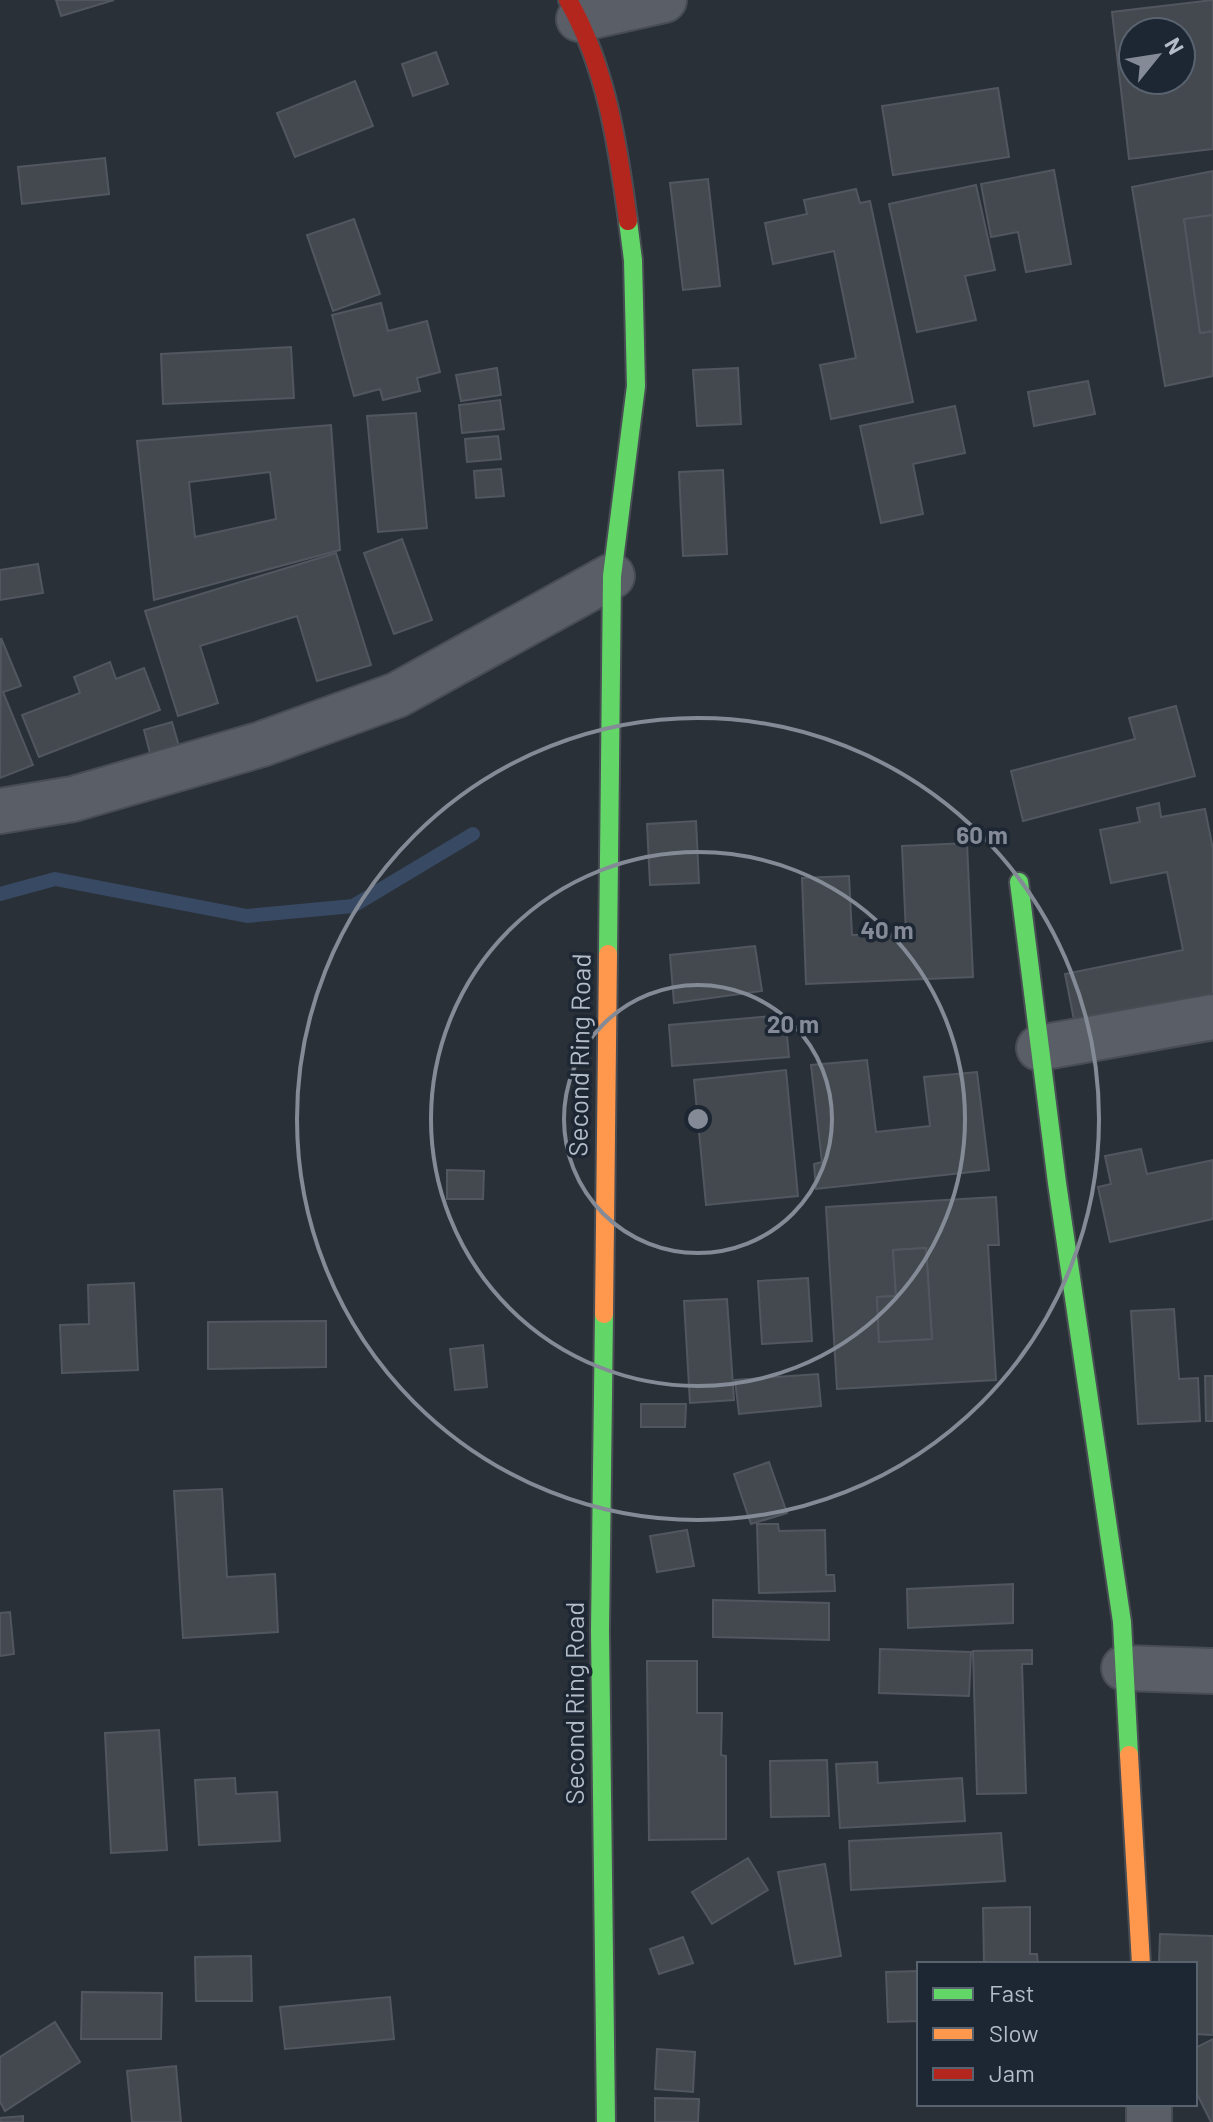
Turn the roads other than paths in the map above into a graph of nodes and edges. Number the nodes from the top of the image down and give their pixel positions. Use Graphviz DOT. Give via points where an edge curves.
graph roads {
  1 [pos="664,0"];
  2 [pos="574,9"];
  3 [pos="612,576"];
  4 [pos="0,811"];
  5 [pos="1019,882"];
  6 [pos="1213,1017"];
  7 [pos="1039,1048"];
  8 [pos="1124,1668"];
  9 [pos="1213,1671"];
  10 [pos="1141,1962"];
  11 [pos="606,2122"];
  1 -- 2 [label="street"];
  2 -- 3 [label="street, Second Ring Road" via="602,84 620,159 633,260 636,386"];
  3 -- 4 [label="street" via="397,695 204,761 73,799"];
  3 -- 11 [label="street, Second Ring Road" via="600,1631"];
  5 -- 7 [label="street"];
  6 -- 7 [label="street"];
  7 -- 8 [label="street" via="1122,1622"];
  8 -- 9 [label="street"];
  8 -- 10 [label="street"];
}
